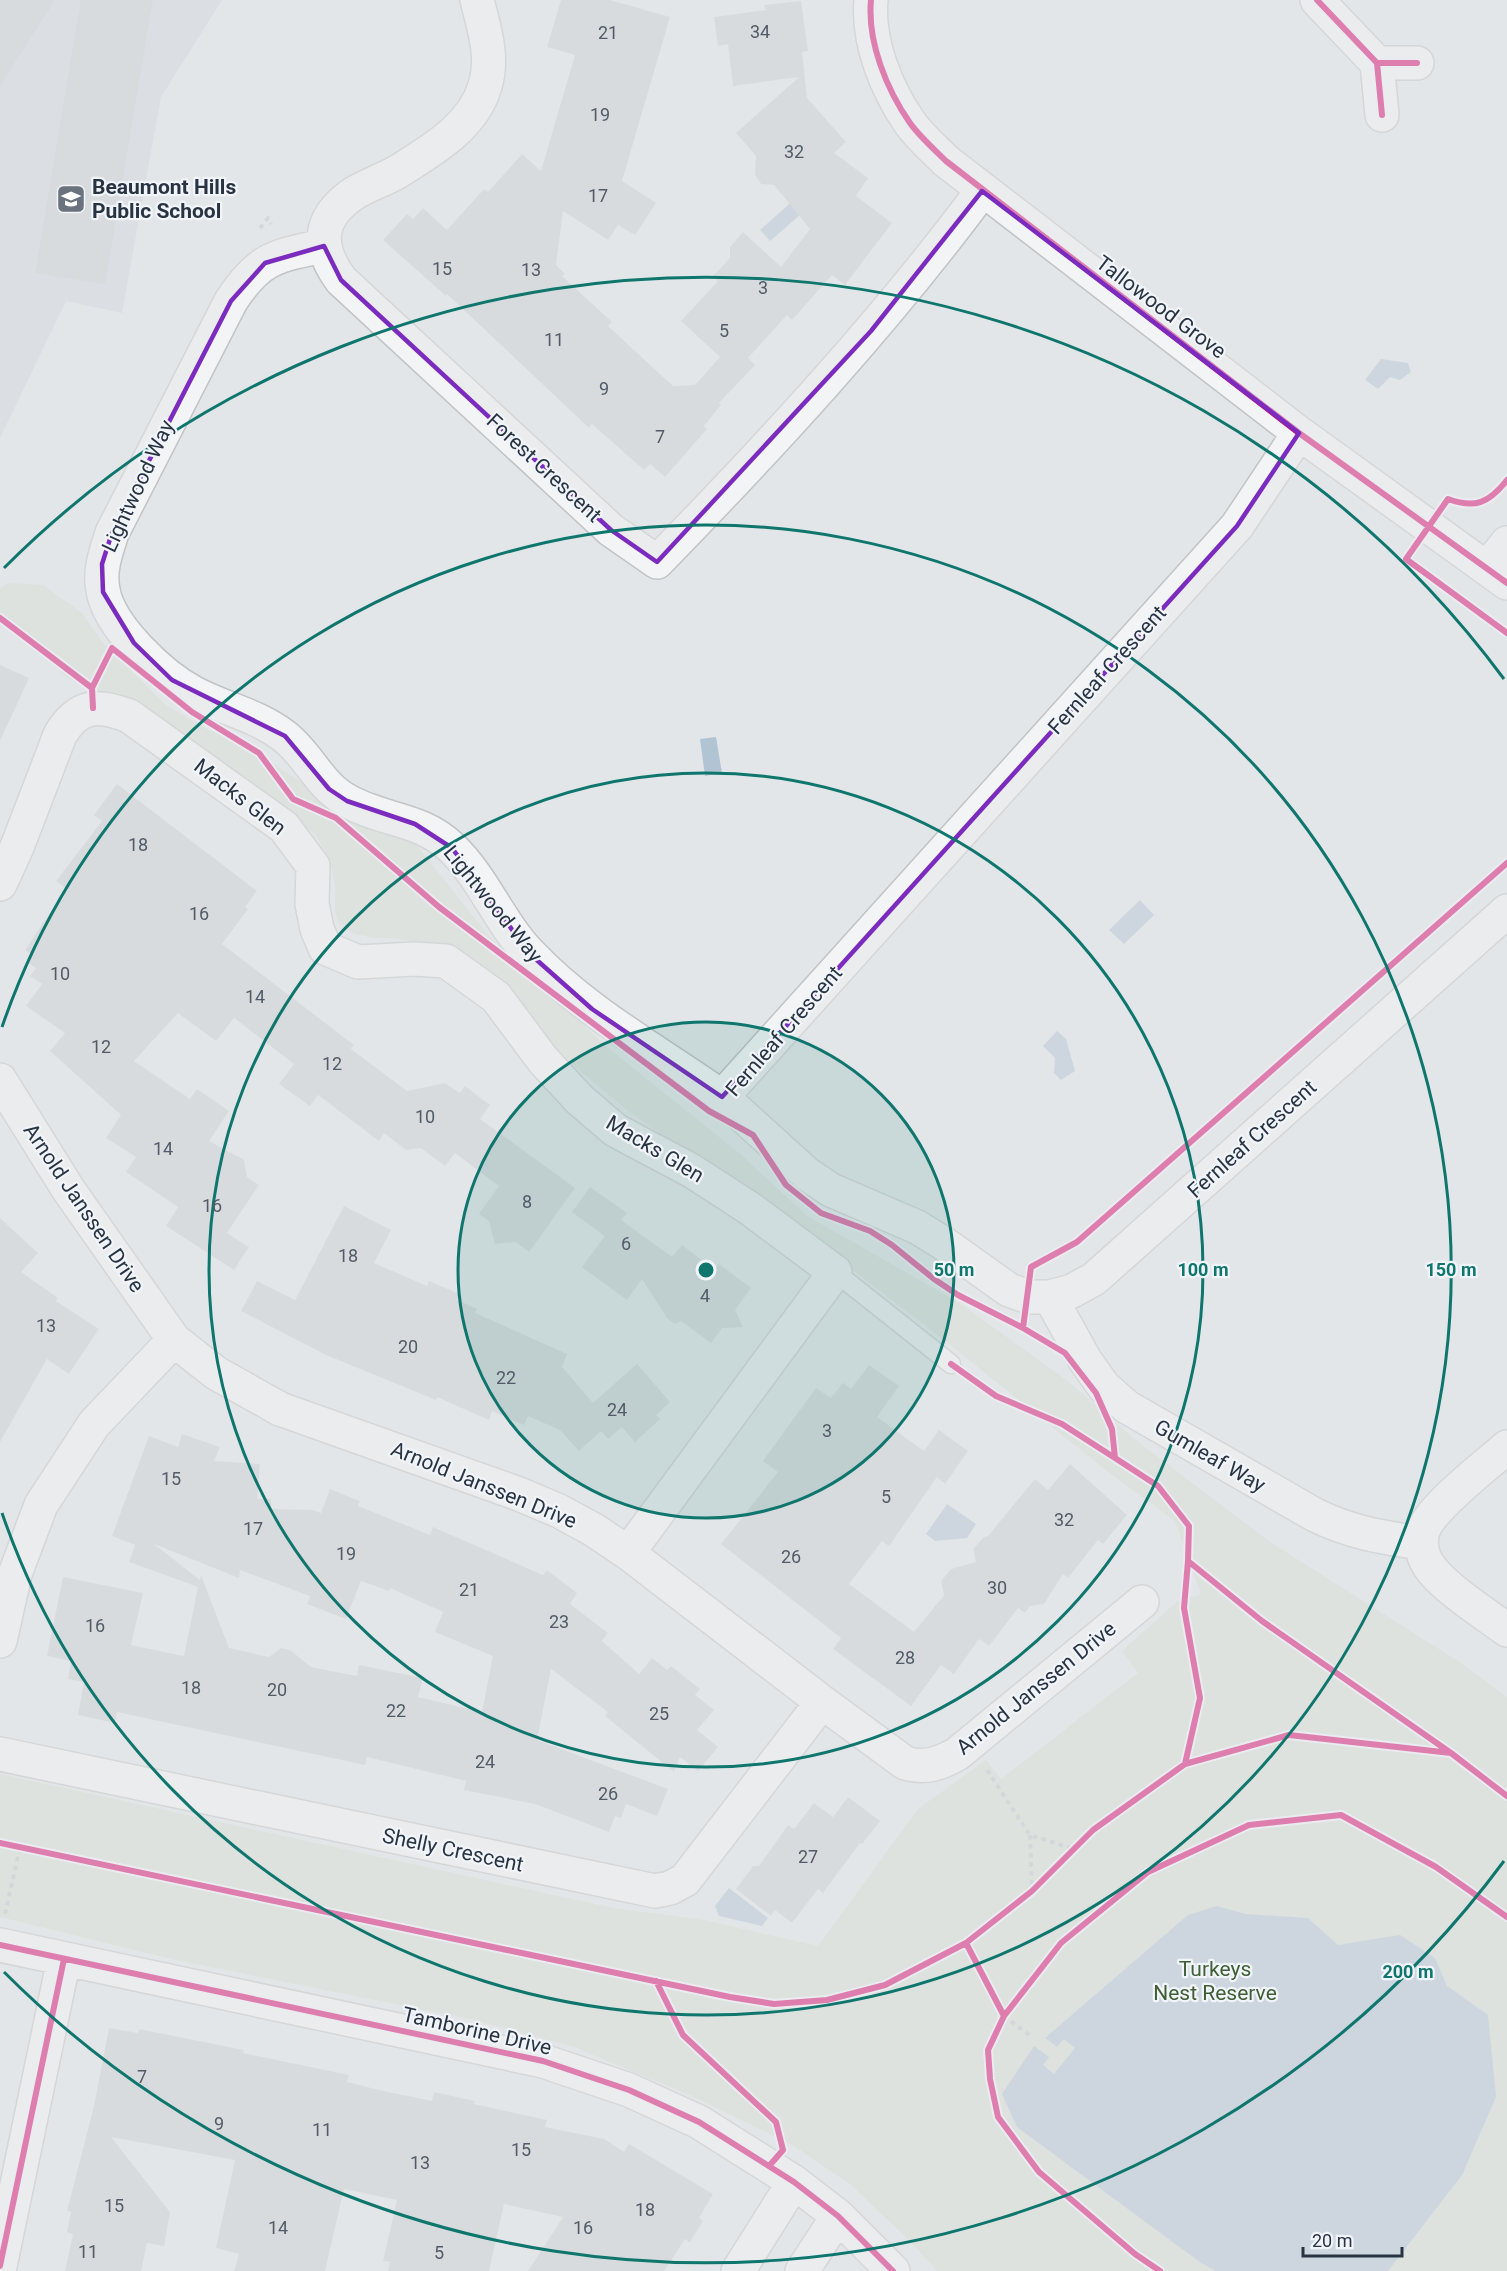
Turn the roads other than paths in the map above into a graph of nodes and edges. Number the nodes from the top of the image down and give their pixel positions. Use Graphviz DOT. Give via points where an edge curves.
graph roads {
  1 [pos="477,0"];
  2 [pos="871,0"];
  3 [pos="1317,0"];
  4 [pos="1377,63"];
  5 [pos="1418,63"];
  6 [pos="1382,115"];
  7 [pos="982,190"];
  8 [pos="324,246"];
  9 [pos="1299,433"];
  10 [pos="1507,543"];
  11 [pos="1497,576"];
  12 [pos="0,884"];
  13 [pos="1507,911"];
  14 [pos="0,1080"];
  15 [pos="722,1096"];
  16 [pos="835,1272"];
  17 [pos="1050,1297"];
  18 [pos="174,1340"];
  19 [pos="951,1364"];
  20 [pos="1507,1447"];
  21 [pos="1421,1544"];
  22 [pos="628,1553"];
  23 [pos="1142,1602"];
  24 [pos="1507,1630"];
  25 [pos="0,1641"];
  26 [pos="822,1702"];
  27 [pos="0,1754"];
  28 [pos="2,1930"];
  29 [pos="63,1959"];
  30 [pos="794,2182"];
  31 [pos="838,2216"];
  32 [pos="0,2266"];
  33 [pos="738,2271"];
  34 [pos="802,2271"];
  35 [pos="893,2271"];
  1 -- 8 [label="street" via="489,59 485,87 473,110 459,130 397,172 353,194 337,209 326,228"];
  2 -- 7 [label="street, Tallowood Grove" via="875,49 911,124 946,161"];
  3 -- 4 [label="street"];
  4 -- 5 [label="street"];
  4 -- 6 [label="street"];
  7 -- 8 [label="street, Forest Crescent" via="871,331 657,562 611,530 341,280 330,265"];
  7 -- 9 [label="street, Tallowood Grove"];
  8 -- 15 [label="street, Lightwood Way" via="265,263 246,278 231,301 112,533 102,564 107,601 134,644 172,680 260,720 285,736 329,789 347,801 415,824 452,848 530,954 592,1009"];
  9 -- 11 [label="street, Tallowood Grove"];
  9 -- 15 [label="street, Fernleaf Crescent" via="1237,526"];
  10 -- 11 [label="street"];
  12 -- 16 [label="street, Macks Glen" via="67,723 93,708 129,716 284,826 313,866 312,904 325,948 358,962 446,961 496,997 543,1060 615,1130 692,1171"];
  13 -- 17 [label="street, Fernleaf Crescent" via="1094,1279"];
  14 -- 18 [label="street, Arnold Janssen Drive" via="68,1189"];
  15 -- 17 [label="street, Fernleaf Crescent" via="807,1174 831,1190 917,1227 1009,1290 1029,1297"];
  16 -- 19 [label="lane, Macks Glen"];
  16 -- 22 [label="street"];
  17 -- 21 [label="street, Gumleaf Way" via="1085,1360 1104,1387 1127,1407 1340,1527"];
  18 -- 22 [label="street, Arnold Janssen Drive" via="216,1373 280,1409 529,1498 594,1530"];
  18 -- 25 [label="street" via="94,1424 41,1505 15,1574"];
  20 -- 21 [label="street" via="1433,1515"];
  21 -- 24 [label="street" via="1430,1569 1441,1580"];
  22 -- 26 [label="street, Arnold Janssen Drive"];
  23 -- 26 [label="street, Arnold Janssen Drive" via="943,1762 930,1766 905,1763"];
  26 -- 27 [label="street, Shelly Crescent" via="685,1880 655,1891"];
  28 -- 29 [label="street, Tamborine Drive"];
  29 -- 30 [label="street, Tamborine Drive" via="543,2061 629,2090 699,2122"];
  29 -- 32 [label="street"];
  30 -- 31 [label="street, Tamborine Drive"];
  30 -- 33 [label="street"];
  31 -- 34 [label="street"];
  31 -- 35 [label="street, Tamborine Drive"];
}
